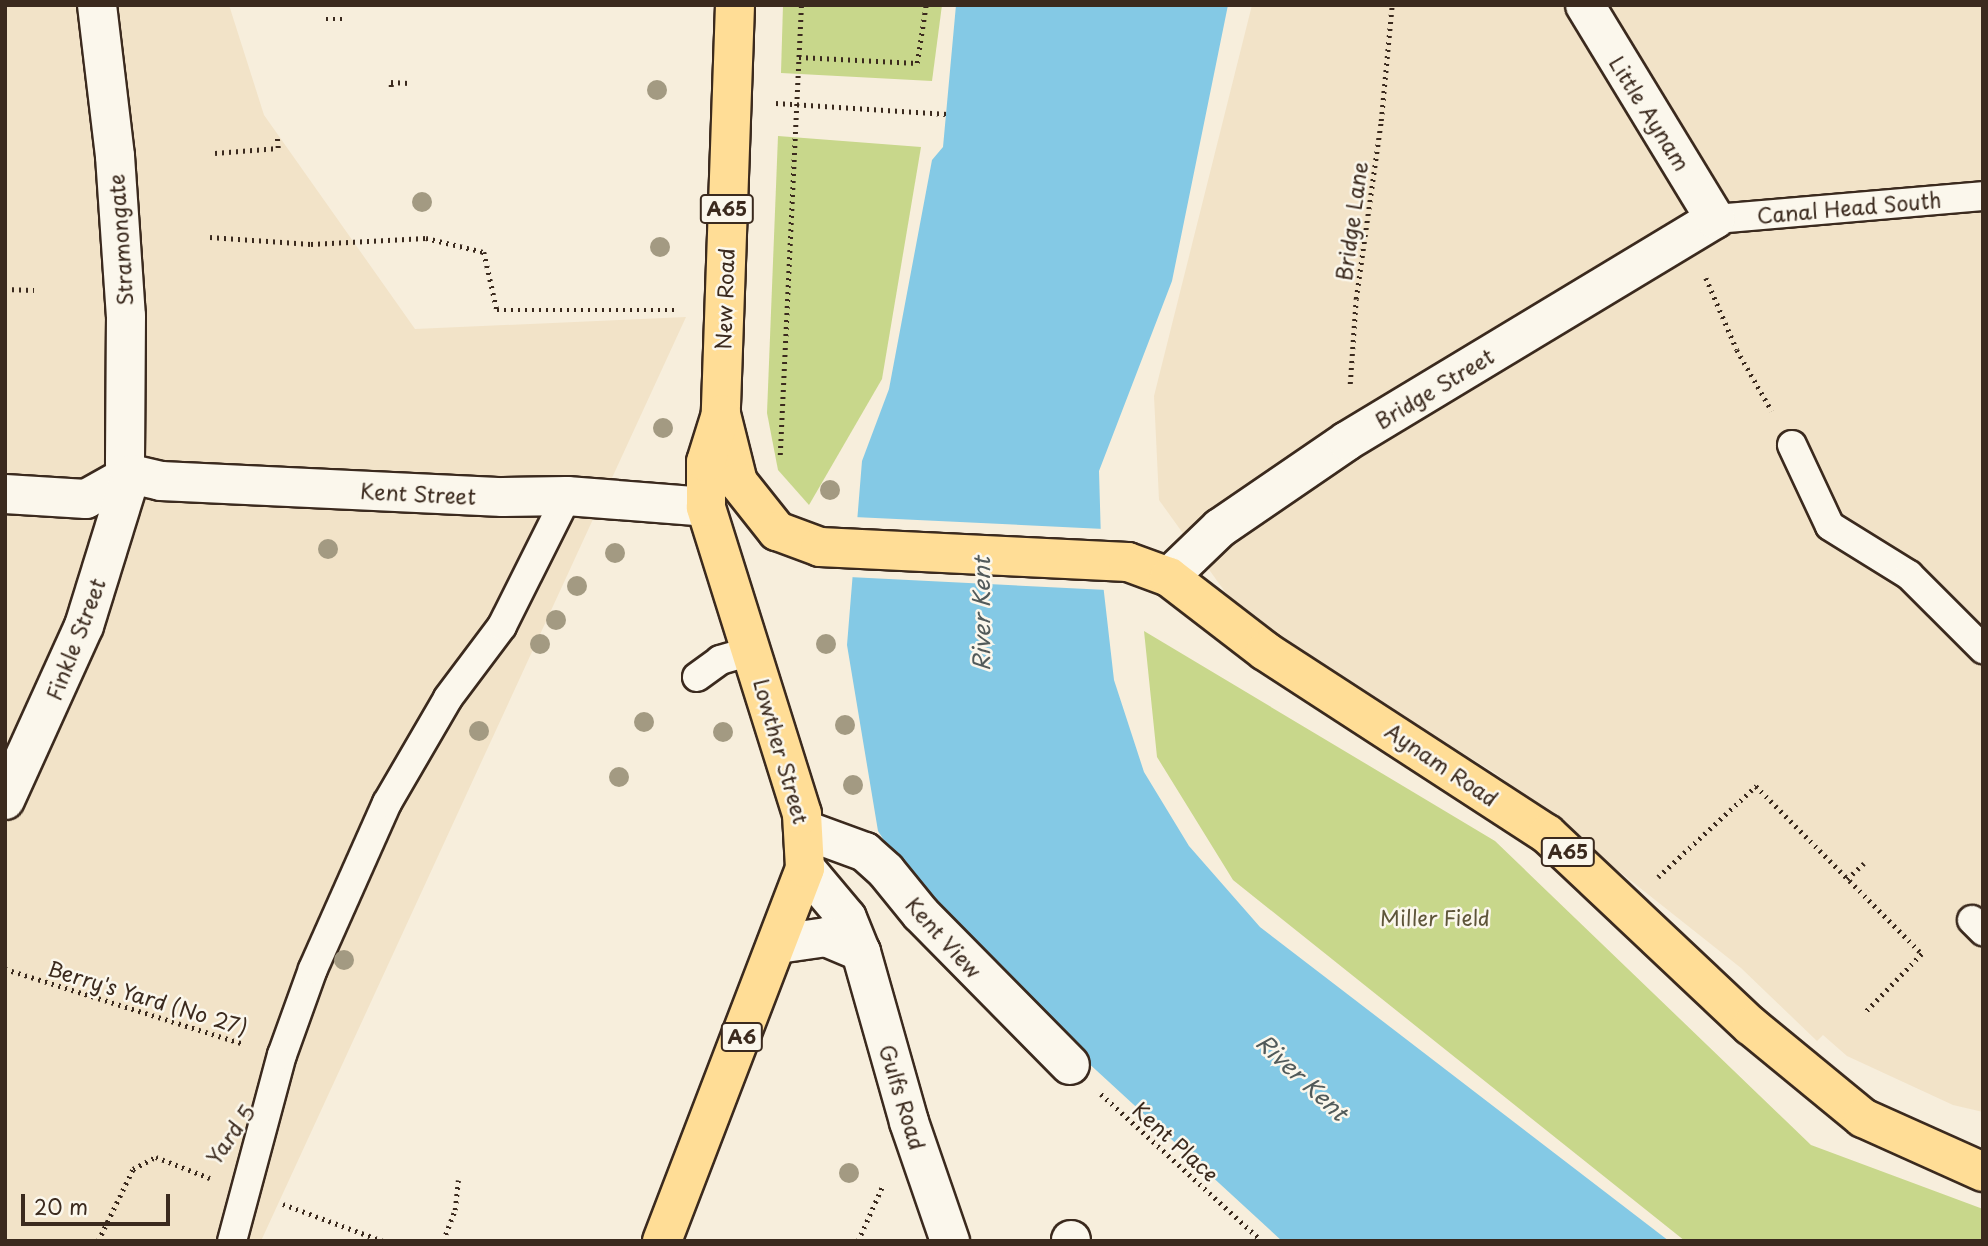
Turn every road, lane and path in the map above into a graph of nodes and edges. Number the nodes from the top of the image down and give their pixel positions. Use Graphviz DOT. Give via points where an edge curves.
graph roads {
  1 [pos="97,5"];
  2 [pos="735,5"];
  3 [pos="801,5"];
  4 [pos="926,5"];
  5 [pos="1392,5"];
  6 [pos="1585,5"];
  7 [pos="327,19"];
  8 [pos="346,19"];
  9 [pos="799,57"];
  10 [pos="409,83"];
  11 [pos="391,87"];
  12 [pos="729,100"];
  13 [pos="797,104"];
  14 [pos="948,114"];
  15 [pos="277,136"];
  16 [pos="215,153"];
  17 [pos="1983,196"];
  18 [pos="1701,228"];
  19 [pos="210,237"];
  20 [pos="5,289"];
  21 [pos="34,290"];
  22 [pos="724,310"];
  23 [pos="721,414"];
  24 [pos="1347,441"];
  25 [pos="1792,445"];
  26 [pos="780,463"];
  27 [pos="131,474"];
  28 [pos="5,494"];
  29 [pos="567,496"];
  30 [pos="706,507"];
  31 [pos="820,547"];
  32 [pos="1169,577"];
  33 [pos="1983,649"];
  34 [pos="756,658"];
  35 [pos="697,677"];
  36 [pos="5,800"];
  37 [pos="806,830"];
  38 [pos="1864,863"];
  39 [pos="806,868"];
  40 [pos="1847,879"];
  41 [pos="1654,881"];
  42 [pos="778,944"];
  43 [pos="861,952"];
  44 [pos="5,969"];
  45 [pos="1867,1012"];
  46 [pos="282,1055"];
  47 [pos="1070,1065"];
  48 [pos="1983,1172"];
  49 [pos="458,1180"];
  50 [pos="217,1181"];
  51 [pos="276,1202"];
  52 [pos="98,1241"];
  53 [pos="232,1241"];
  54 [pos="383,1241"];
  55 [pos="443,1241"];
  56 [pos="662,1241"];
  57 [pos="950,1241"];
  58 [pos="1262,1241"];
  1 -- 27 [label="street, Stramongate" via="115,156 126,316 125,463"];
  2 -- 12 [label="highway, New Road / A65"];
  3 -- 9 [label="path"];
  4 -- 9 [label="path" via="917,63"];
  5 -- 24 [label="path, Bridge Lane" via="1356,299"];
  6 -- 18 [label="street, Little Aynam"];
  7 -- 8 [label="path"];
  9 -- 13 [label="path"];
  10 -- 11 [label="path" via="391,82"];
  12 -- 13 [label="path"];
  12 -- 22 [label="highway, New Road / A65"];
  13 -- 14 [label="path"];
  13 -- 26 [label="path"];
  15 -- 16 [label="path" via="278,148"];
  17 -- 18 [label="lane, Canal Head South"];
  18 -- 24 [label="street, Bridge Street"];
  18 -- 25 [label="path" via="1737,350"];
  19 -- 22 [label="path" via="312,244 426,238 484,252 497,310"];
  20 -- 21 [label="path"];
  22 -- 23 [label="highway, New Road / A65"];
  23 -- 30 [label="highway, Lowther Street / A6" via="706,462"];
  23 -- 31 [label="highway, New Road / A65" via="738,482 755,509 777,531"];
  24 -- 32 [label="street, Bridge Street" via="1220,528"];
  25 -- 33 [label="lane" via="1830,526 1909,575"];
  27 -- 28 [label="street" via="86,499"];
  27 -- 29 [label="street, Kent Street" via="161,481"];
  27 -- 36 [label="street, Finkle Street" via="84,626"];
  29 -- 30 [label="street, Kent Street"];
  29 -- 46 [label="lane" via="502,626 447,698 387,803 313,968"];
  30 -- 34 [label="highway, Lowther Street / A6"];
  31 -- 32 [label="highway, Aynam Road / A65" via="1128,562"];
  32 -- 48 [label="highway, Aynam Road / A65" via="1265,651 1547,834 1629,906 1751,1026 1863,1118"];
  34 -- 35 [label="lane" via="737,655 720,660"];
  34 -- 37 [label="highway, Lowther Street / A6"];
  37 -- 39 [label="highway, Lowther Street / A6"];
  37 -- 47 [label="street, Kent View" via="865,852 886,870 921,914"];
  38 -- 40 [label="path"];
  39 -- 42 [label="highway, Lowther Street / A6"];
  39 -- 43 [label="street, Gulfs Road" via="847,918"];
  40 -- 41 [label="path" via="1756,786"];
  40 -- 45 [label="path" via="1922,954"];
  42 -- 43 [label="street" via="826,937"];
  42 -- 56 [label="highway, Lowther Street / A6"];
  43 -- 57 [label="street, Gulfs Road" via="909,1122"];
  44 -- 46 [label="path, Berry's Yard (No 27)"];
  46 -- 53 [label="lane"];
  47 -- 58 [label="path, Kent Place"];
  49 -- 55 [label="path" via="455,1210"];
  50 -- 52 [label="path, Yard 5" via="156,1157 133,1170"];
  51 -- 54 [label="path"];
}
